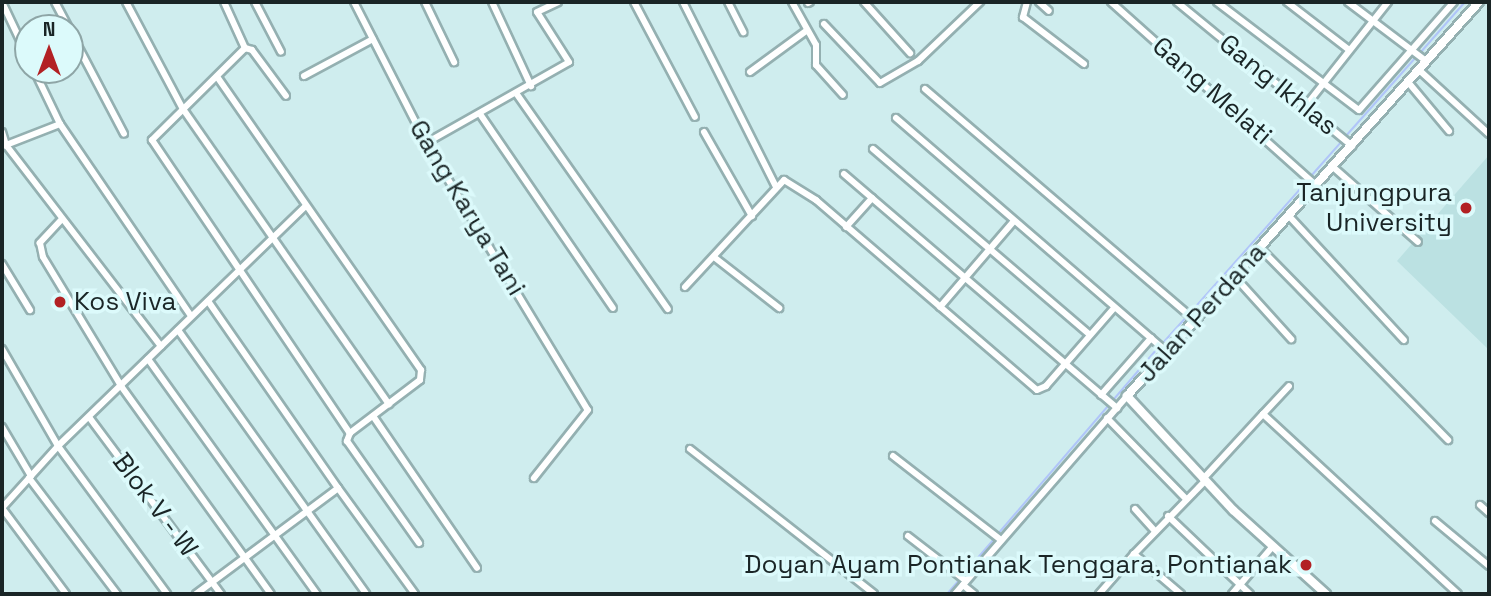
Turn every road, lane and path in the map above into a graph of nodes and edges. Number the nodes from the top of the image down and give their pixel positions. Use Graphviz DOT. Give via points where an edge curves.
graph roads {
  1 [pos="2,2"];
  2 [pos="126,2"];
  3 [pos="224,2"];
  4 [pos="255,2"];
  5 [pos="354,2"];
  6 [pos="425,2"];
  7 [pos="492,2"];
  8 [pos="558,2"];
  9 [pos="634,2"];
  10 [pos="683,2"];
  11 [pos="728,2"];
  12 [pos="792,2"];
  13 [pos="864,2"];
  14 [pos="980,2"];
  15 [pos="1027,2"];
  16 [pos="1039,2"];
  17 [pos="1111,2"];
  18 [pos="1177,2"];
  19 [pos="1217,2"];
  20 [pos="1287,2"];
  21 [pos="1348,2"];
  22 [pos="1388,2"];
  23 [pos="1454,2"];
  24 [pos="1475,3"];
  25 [pos="1049,11"];
  26 [pos="1372,21"];
  27 [pos="824,24"];
  28 [pos="14,27"];
  29 [pos="806,31"];
  30 [pos="743,32"];
  31 [pos="373,39"];
  32 [pos="245,48"];
  33 [pos="1349,50"];
  34 [pos="1413,51"];
  35 [pos="281,52"];
  36 [pos="910,53"];
  37 [pos="84,58"];
  38 [pos="1425,60"];
  39 [pos="454,62"];
  40 [pos="1084,64"];
  41 [pos="1418,69"];
  42 [pos="750,72"];
  43 [pos="304,76"];
  44 [pos="218,78"];
  45 [pos="1408,82"];
  46 [pos="1323,83"];
  47 [pos="41,84"];
  48 [pos="531,86"];
  49 [pos="925,89"];
  50 [pos="516,93"];
  51 [pos="843,95"];
  52 [pos="286,96"];
  53 [pos="1308,103"];
  54 [pos="183,109"];
  55 [pos="1360,110"];
  56 [pos="480,114"];
  57 [pos="695,117"];
  58 [pos="896,118"];
  59 [pos="1371,120"];
  60 [pos="60,124"];
  61 [pos="1449,131"];
  62 [pos="2,132"];
  63 [pos="704,132"];
  64 [pos="124,134"];
  65 [pos="1489,134"];
  66 [pos="426,143"];
  67 [pos="1349,144"];
  68 [pos="4,146"];
  69 [pos="873,149"];
  70 [pos="1333,167"];
  71 [pos="844,174"];
  72 [pos="1312,181"];
  73 [pos="776,187"];
  74 [pos="872,198"];
  75 [pos="306,206"];
  76 [pos="752,216"];
  77 [pos="1289,216"];
  78 [pos="62,219"];
  79 [pos="1014,221"];
  80 [pos="846,228"];
  81 [pos="273,238"];
  82 [pos="1418,242"];
  83 [pos="1260,248"];
  84 [pos="989,249"];
  85 [pos="714,257"];
  86 [pos="2,264"];
  87 [pos="242,270"];
  88 [pos="1235,276"];
  89 [pos="963,278"];
  90 [pos="685,287"];
  91 [pos="208,301"];
  92 [pos="613,307"];
  93 [pos="940,307"];
  94 [pos="779,308"];
  95 [pos="1114,308"];
  96 [pos="668,309"];
  97 [pos="30,310"];
  98 [pos="191,316"];
  99 [pos="1192,317"];
  100 [pos="178,330"];
  101 [pos="1089,334"];
  102 [pos="1152,339"];
  103 [pos="1291,339"];
  104 [pos="1405,340"];
  105 [pos="161,346"];
  106 [pos="2,349"];
  107 [pos="1166,350"];
  108 [pos="148,359"];
  109 [pos="9,362"];
  110 [pos="1064,363"];
  111 [pos="2,367"];
  112 [pos="121,386"];
  113 [pos="1289,386"];
  114 [pos="1128,396"];
  115 [pos="1109,402"];
  116 [pos="389,404"];
  117 [pos="1263,414"];
  118 [pos="89,416"];
  119 [pos="373,416"];
  120 [pos="1107,418"];
  121 [pos="2,427"];
  122 [pos="350,433"];
  123 [pos="1448,440"];
  124 [pos="58,446"];
  125 [pos="690,449"];
  126 [pos="893,456"];
  127 [pos="30,477"];
  128 [pos="534,478"];
  129 [pos="1204,480"];
  130 [pos="338,488"];
  131 [pos="1185,498"];
  132 [pos="1480,505"];
  133 [pos="2,506"];
  134 [pos="307,509"];
  135 [pos="1135,509"];
  136 [pos="1489,513"];
  137 [pos="1168,516"];
  138 [pos="1435,521"];
  139 [pos="1154,531"];
  140 [pos="908,536"];
  141 [pos="275,537"];
  142 [pos="1000,540"];
  143 [pos="419,543"];
  144 [pos="1273,546"];
  145 [pos="1135,554"];
  146 [pos="247,560"];
  147 [pos="1489,566"];
  148 [pos="477,568"];
  149 [pos="964,583"];
  150 [pos="213,584"];
  151 [pos="1239,585"];
  152 [pos="66,594"];
  153 [pos="117,594"];
  154 [pos="167,594"];
  155 [pos="196,594"];
  156 [pos="220,594"];
  157 [pos="271,594"];
  158 [pos="317,594"];
  159 [pos="366,594"];
  160 [pos="415,594"];
  161 [pos="874,594"];
  162 [pos="954,594"];
  163 [pos="974,594"];
  164 [pos="1099,594"];
  165 [pos="1181,594"];
  166 [pos="1232,594"];
  167 [pos="1250,594"];
  168 [pos="1326,594"];
  169 [pos="1458,594"];
  1 -- 28 [label="street"];
  2 -- 54 [label="street"];
  3 -- 32 [label="street"];
  4 -- 35 [label="street"];
  5 -- 31 [label="street, Gang Karya Tani"];
  6 -- 39 [label="street"];
  7 -- 48 [label="street"];
  8 -- 48 [label="street" via="537,12 570,61"];
  9 -- 57 [label="street"];
  10 -- 73 [label="street"];
  11 -- 30 [label="street"];
  12 -- 29 [label="street"];
  13 -- 36 [label="street"];
  14 -- 27 [label="street" via="918,61 880,83"];
  15 -- 40 [label="street" via="1023,16"];
  16 -- 25 [label="street"];
  17 -- 72 [label="street, Gang Melati"];
  18 -- 67 [label="street, Gang Ikhlas"];
  19 -- 46 [label="street"];
  20 -- 33 [label="street"];
  21 -- 26 [label="street"];
  22 -- 26 [label="street"];
  23 -- 34 [label="street"];
  24 -- 38 [label="street, Jalan Perdana"];
  26 -- 33 [label="street"];
  26 -- 34 [label="street"];
  29 -- 42 [label="street"];
  29 -- 51 [label="street" via="816,45 816,65"];
  31 -- 43 [label="street"];
  31 -- 66 [label="street, Gang Karya Tani"];
  32 -- 44 [label="street"];
  32 -- 52 [label="street" via="252,50"];
  33 -- 46 [label="street"];
  34 -- 38 [label="street"];
  34 -- 55 [label="street"];
  37 -- 64 [label="street"];
  38 -- 41 [label="street, Jalan Perdana"];
  41 -- 45 [label="street, Jalan Perdana"];
  41 -- 65 [label="street"];
  44 -- 54 [label="street"];
  44 -- 75 [label="street"];
  45 -- 59 [label="street, Jalan Perdana"];
  45 -- 61 [label="street"];
  46 -- 53 [label="street"];
  46 -- 55 [label="street"];
  47 -- 60 [label="street"];
  48 -- 50 [label="street"];
  49 -- 99 [label="street"];
  50 -- 56 [label="street"];
  50 -- 96 [label="street"];
  54 -- 81 [label="street"];
  54 -- 87 [label="street" via="152,140"];
  55 -- 59 [label="street"];
  56 -- 66 [label="street"];
  56 -- 92 [label="street"];
  58 -- 79 [label="street"];
  59 -- 67 [label="street, Jalan Perdana"];
  60 -- 68 [label="street"];
  60 -- 98 [label="street"];
  62 -- 68 [label="street"];
  63 -- 76 [label="street"];
  66 -- 128 [label="street, Gang Karya Tani" via="588,410"];
  67 -- 70 [label="street, Jalan Perdana"];
  68 -- 78 [label="street"];
  69 -- 84 [label="street"];
  70 -- 72 [label="street, Jalan Perdana"];
  70 -- 82 [label="street"];
  71 -- 74 [label="street"];
  72 -- 77 [label="street, Jalan Perdana"];
  73 -- 76 [label="street"];
  73 -- 80 [label="street" via="789,181"];
  74 -- 80 [label="street"];
  74 -- 89 [label="street"];
  75 -- 81 [label="street"];
  75 -- 116 [label="street" via="421,370 420,380"];
  76 -- 85 [label="street"];
  77 -- 83 [label="street, Jalan Perdana"];
  77 -- 104 [label="street"];
  78 -- 105 [label="street"];
  78 -- 112 [label="street" via="40,243 40,251"];
  79 -- 84 [label="street"];
  79 -- 95 [label="street"];
  80 -- 93 [label="street"];
  81 -- 87 [label="street"];
  81 -- 116 [label="street"];
  83 -- 88 [label="street, Jalan Perdana"];
  83 -- 123 [label="street"];
  84 -- 89 [label="street"];
  84 -- 101 [label="street"];
  85 -- 90 [label="street"];
  85 -- 94 [label="street"];
  86 -- 97 [label="street"];
  87 -- 91 [label="street"];
  87 -- 122 [label="street"];
  88 -- 99 [label="street, Jalan Perdana"];
  88 -- 103 [label="street"];
  89 -- 93 [label="street"];
  89 -- 110 [label="street"];
  91 -- 98 [label="street"];
  91 -- 130 [label="street"];
  93 -- 110 [label="street" via="1037,390"];
  95 -- 101 [label="street"];
  95 -- 102 [label="street"];
  98 -- 100 [label="street"];
  99 -- 107 [label="street, Jalan Perdana"];
  100 -- 105 [label="street"];
  100 -- 134 [label="street"];
  101 -- 110 [label="street"];
  102 -- 107 [label="street"];
  102 -- 115 [label="street"];
  105 -- 108 [label="street"];
  106 -- 109 [label="street"];
  107 -- 114 [label="street, Jalan Perdana"];
  108 -- 112 [label="street"];
  108 -- 141 [label="street"];
  109 -- 111 [label="street"];
  109 -- 124 [label="street"];
  110 -- 115 [label="street"];
  112 -- 118 [label="street"];
  112 -- 146 [label="street"];
  113 -- 117 [label="street"];
  114 -- 115 [label="street, Jalan Perdana"];
  114 -- 129 [label="street"];
  115 -- 120 [label="street, Jalan Perdana"];
  116 -- 119 [label="street"];
  117 -- 129 [label="street"];
  117 -- 169 [label="street"];
  118 -- 124 [label="street"];
  118 -- 150 [label="street, Blok V - W"];
  119 -- 122 [label="street"];
  119 -- 148 [label="street"];
  120 -- 131 [label="street"];
  120 -- 142 [label="street, Jalan Perdana"];
  121 -- 127 [label="street"];
  122 -- 143 [label="street" via="347,441"];
  124 -- 127 [label="street"];
  124 -- 154 [label="street"];
  125 -- 161 [label="street"];
  126 -- 142 [label="street"];
  127 -- 133 [label="street"];
  127 -- 153 [label="street"];
  129 -- 131 [label="street"];
  129 -- 144 [label="street"];
  130 -- 134 [label="street"];
  130 -- 160 [label="street"];
  131 -- 137 [label="street"];
  132 -- 136 [label="street"];
  133 -- 152 [label="street"];
  134 -- 141 [label="street"];
  134 -- 159 [label="street"];
  135 -- 139 [label="street"];
  137 -- 139 [label="street"];
  137 -- 151 [label="street"];
  138 -- 147 [label="street"];
  139 -- 145 [label="street"];
  140 -- 149 [label="street"];
  141 -- 146 [label="street"];
  141 -- 158 [label="street"];
  142 -- 149 [label="street, Jalan Perdana"];
  144 -- 151 [label="street"];
  144 -- 168 [label="street"];
  145 -- 164 [label="street"];
  145 -- 165 [label="street"];
  146 -- 150 [label="street"];
  146 -- 157 [label="street"];
  149 -- 162 [label="street, Jalan Perdana"];
  149 -- 163 [label="street"];
  150 -- 155 [label="street"];
  150 -- 156 [label="street, Blok V - W"];
  151 -- 166 [label="street"];
  151 -- 167 [label="street"];
}
